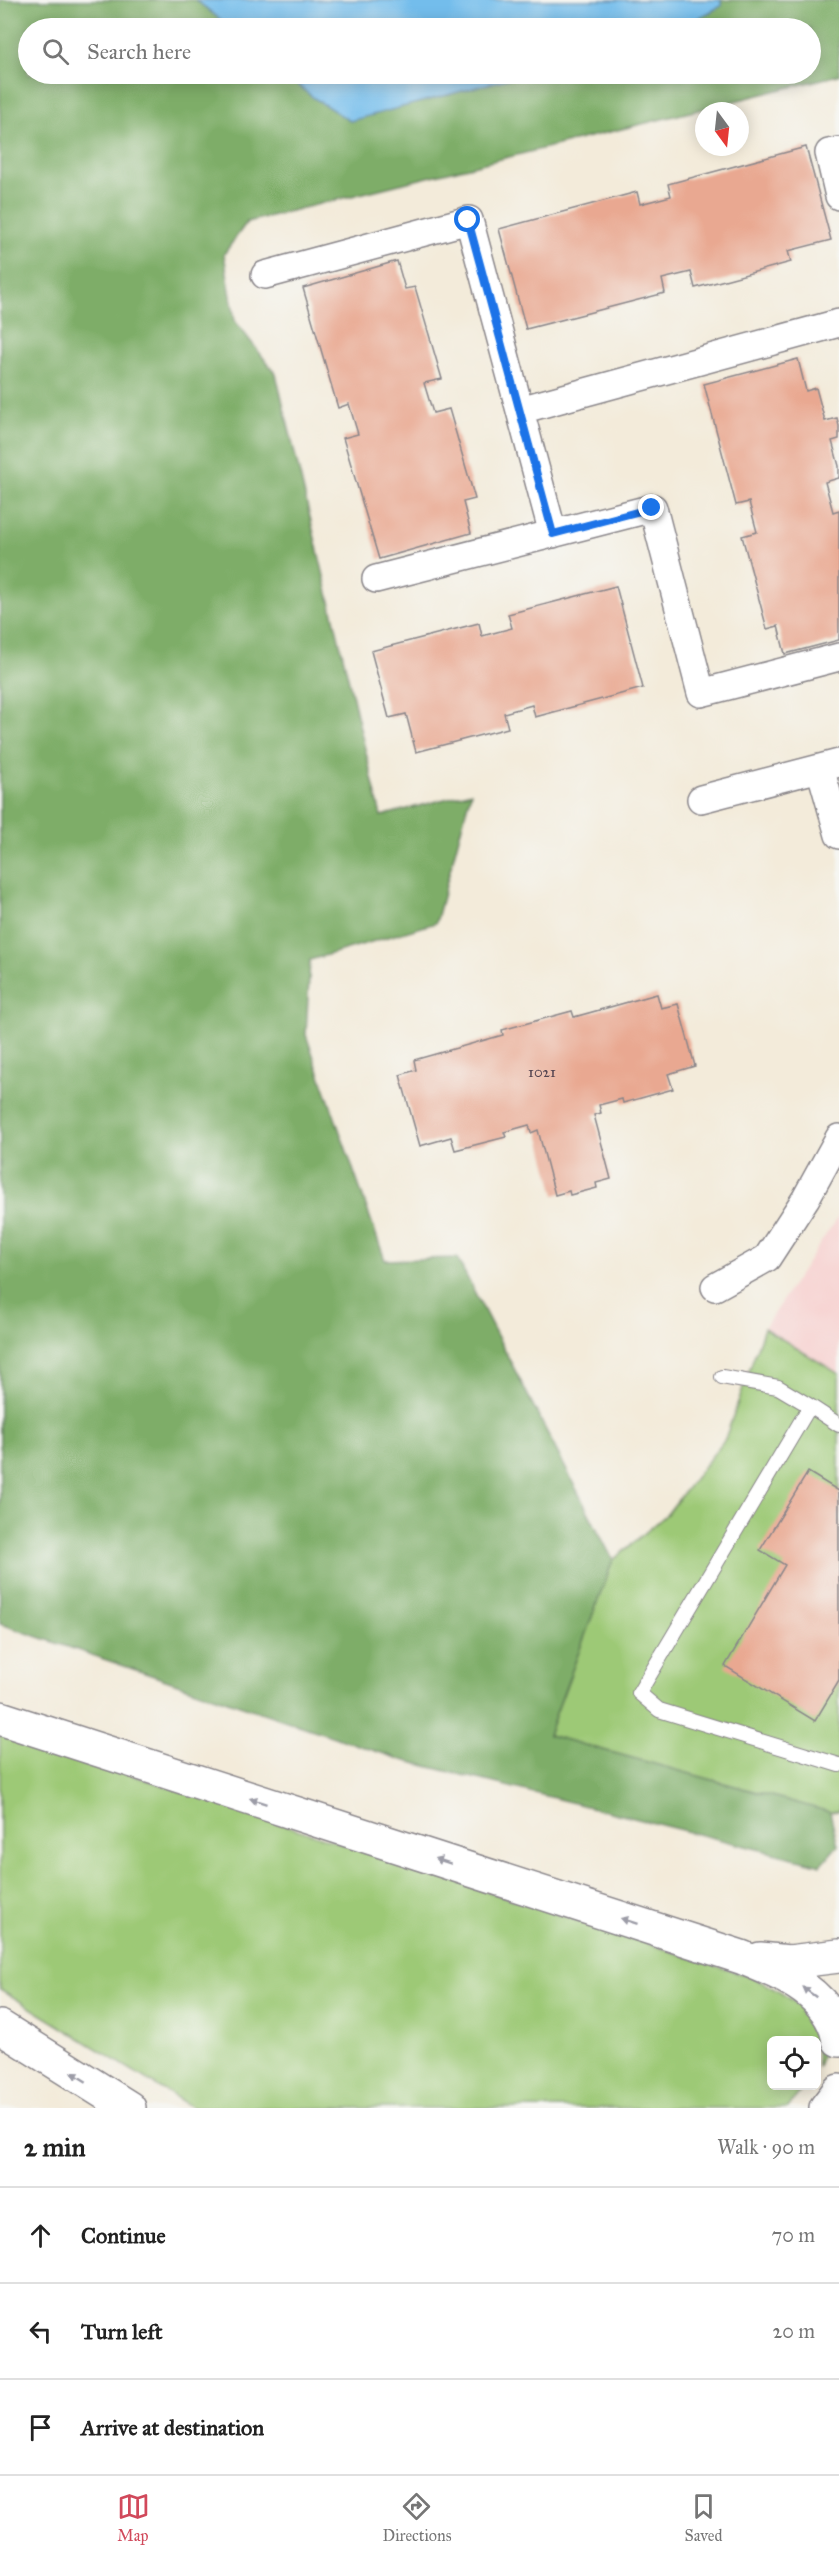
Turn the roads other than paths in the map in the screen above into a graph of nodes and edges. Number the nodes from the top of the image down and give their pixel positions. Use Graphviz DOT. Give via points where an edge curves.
graph roads {
  1 [pos="839,150"];
  2 [pos="839,196"];
  3 [pos="264,275"];
  4 [pos="839,323"];
  5 [pos="520,410"];
  6 [pos="553,534"];
  7 [pos="376,579"];
  8 [pos="839,657"];
  9 [pos="830,766"];
  10 [pos="701,799"];
  11 [pos="839,835"];
  12 [pos="839,1138"];
  13 [pos="715,1287"];
  14 [pos="722,1377"];
  15 [pos="810,1406"];
  16 [pos="839,1425"];
  17 [pos="0,1718"];
  18 [pos="839,1765"];
  19 [pos="839,1956"];
  20 [pos="741,1957"];
  21 [pos="0,2027"];
  22 [pos="839,2040"];
  23 [pos="839,2091"];
  24 [pos="129,2108"];
  25 [pos="826,2108"];
  1 -- 2 [label="street" via="829,153"];
  3 -- 5 [label="street" via="468,220"];
  4 -- 5 [label="street"];
  5 -- 6 [label="street"];
  6 -- 7 [label="street"];
  6 -- 8 [label="street" via="652,508 701,693"];
  9 -- 10 [label="street"];
  9 -- 11 [label="street"];
  12 -- 13 [label="street" via="767,1258"];
  14 -- 15 [label="lane" via="778,1387"];
  15 -- 16 [label="lane"];
  15 -- 18 [label="lane" via="639,1693 659,1710"];
  20 -- 17 [label="main road, one-way"];
  19 -- 20 [label="main road" via="789,1962"];
  22 -- 20 [label="main road, one-way" via="836,2027 817,1998 784,1975"];
  24 -- 21 [label="main road, one-way"];
  23 -- 25 [label="main road"];
}
